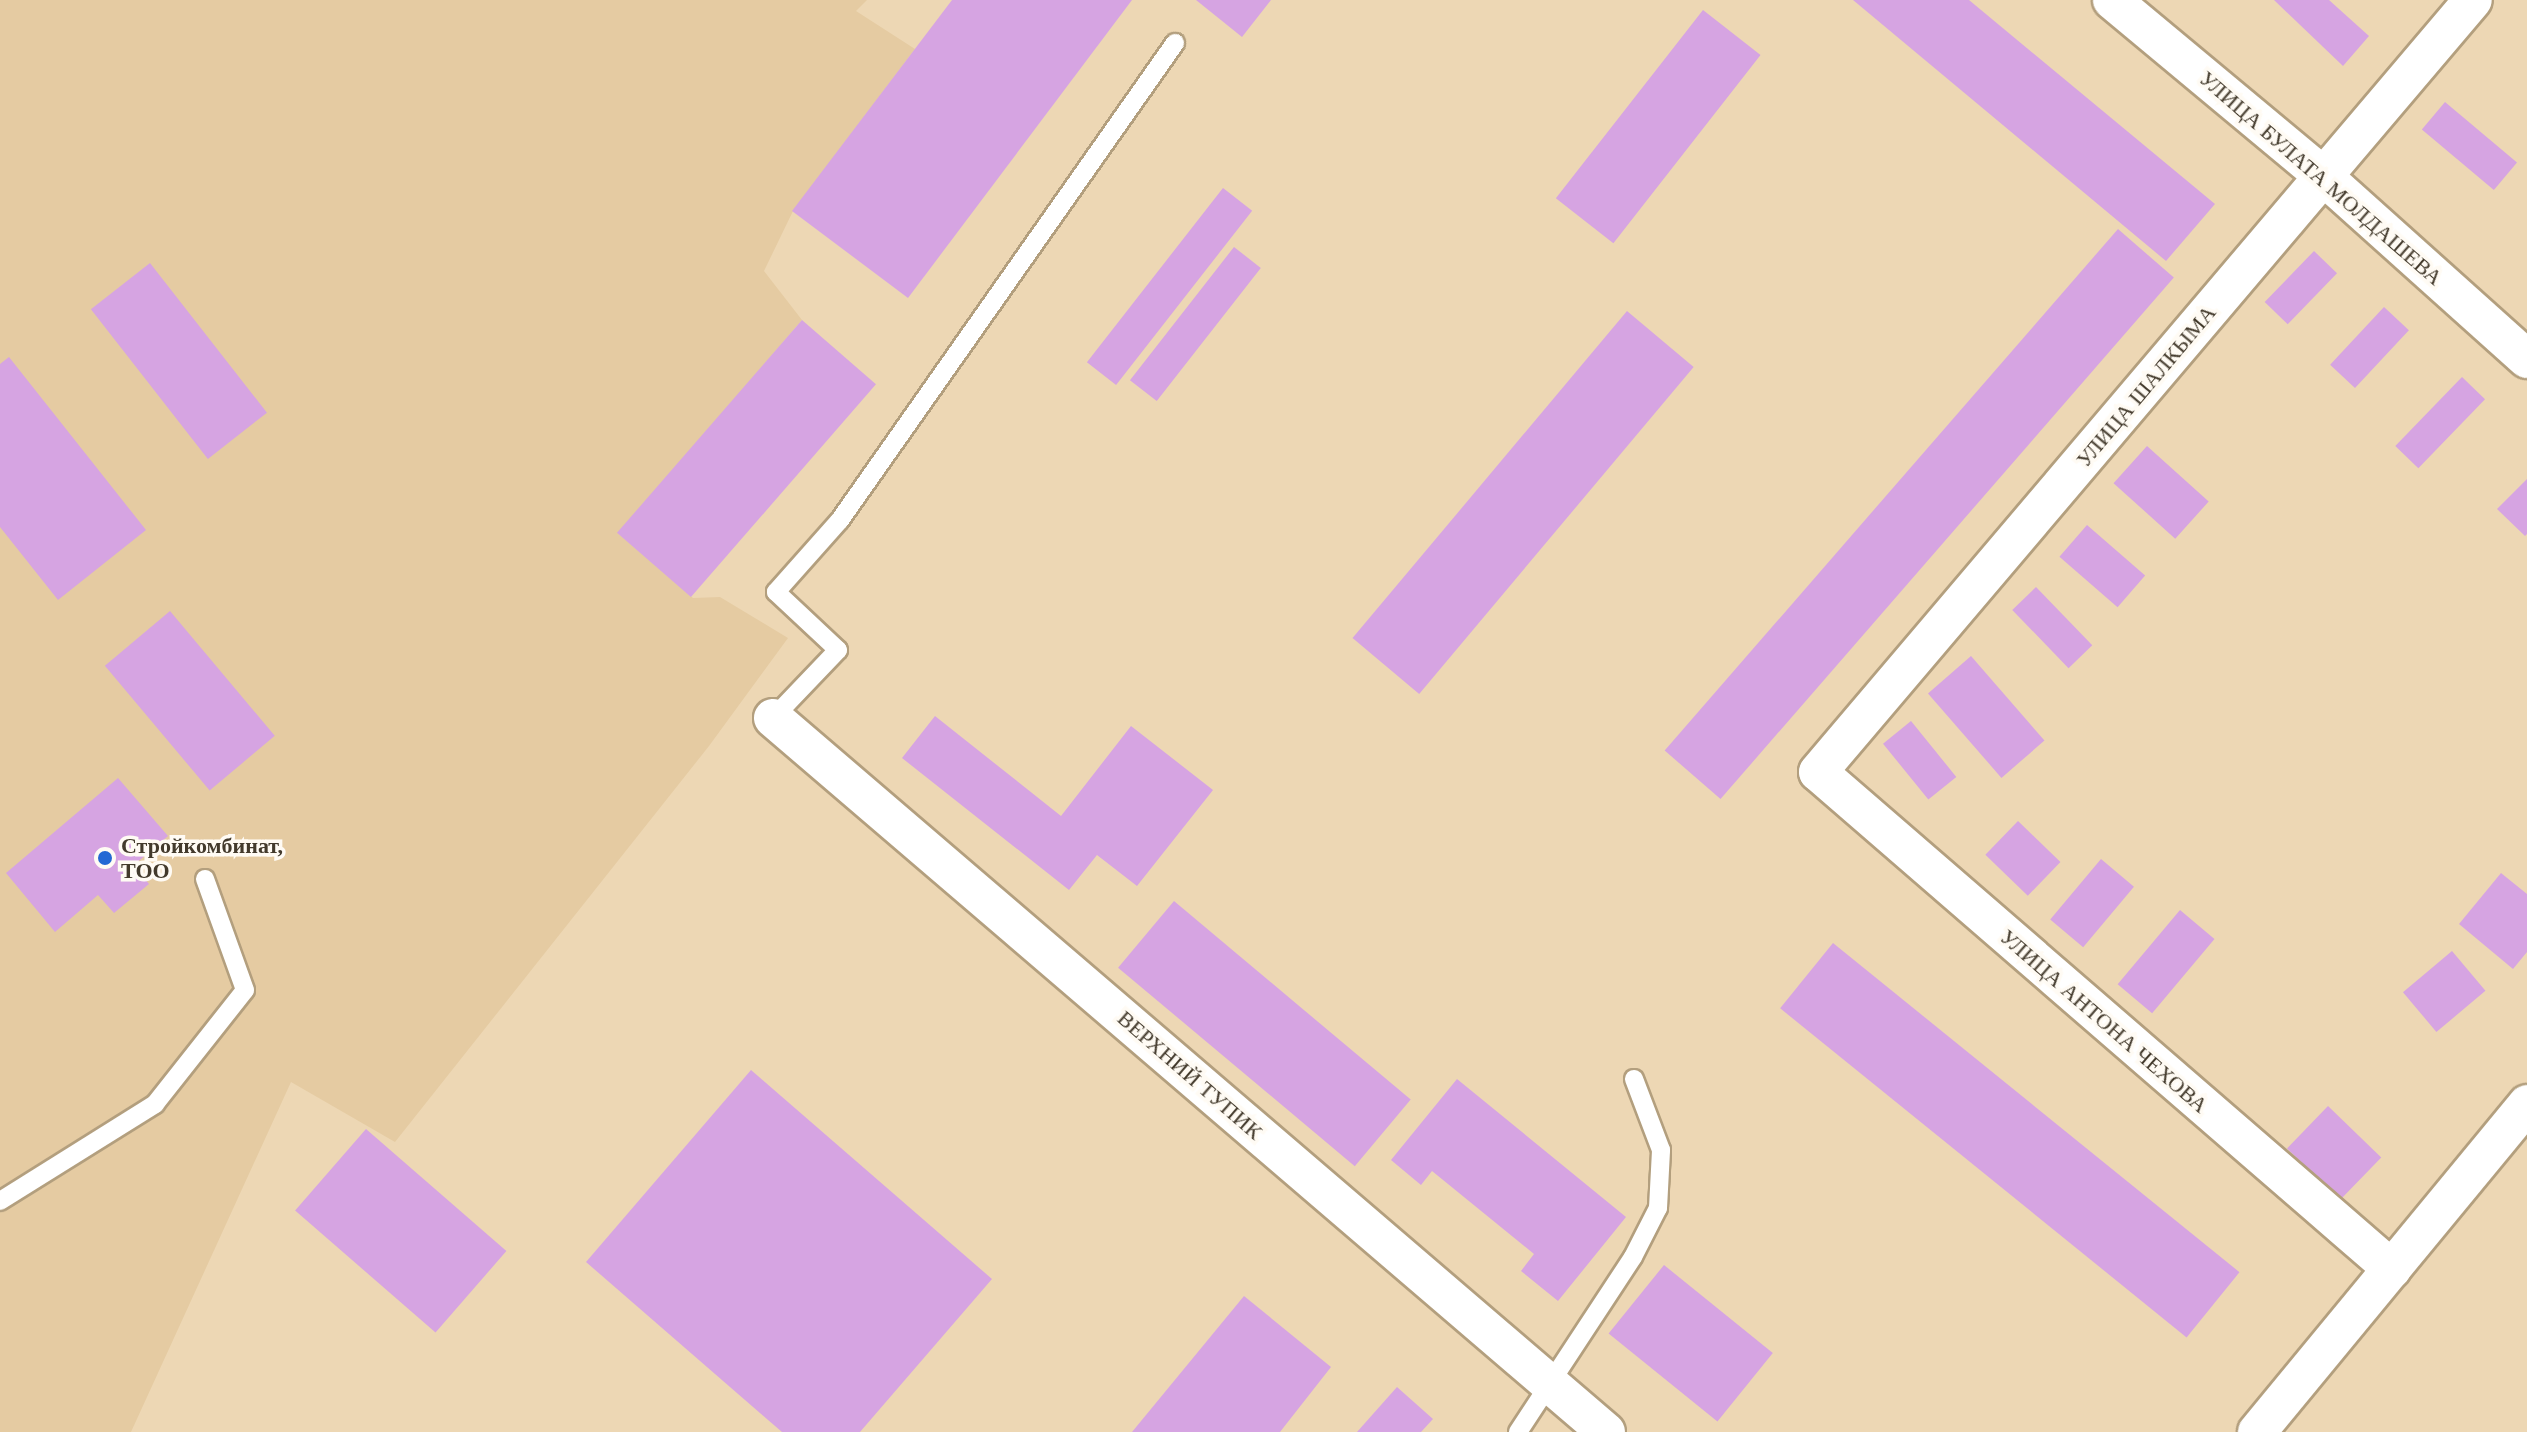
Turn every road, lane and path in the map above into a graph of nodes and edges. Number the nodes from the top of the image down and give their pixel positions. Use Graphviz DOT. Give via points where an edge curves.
graph roads {
  1 [pos="2112,0"];
  2 [pos="2473,0"];
  3 [pos="1175,43"];
  4 [pos="2323,176"];
  5 [pos="2527,359"];
  6 [pos="773,718"];
  7 [pos="1818,772"];
  8 [pos="205,879"];
  9 [pos="1634,1079"];
  10 [pos="2527,1104"];
  11 [pos="0,1201"];
  12 [pos="2392,1269"];
  13 [pos="1548,1382"];
  14 [pos="1518,1432"];
  15 [pos="1606,1432"];
  16 [pos="2257,1432"];
  1 -- 4 [label="street, УЛИЦА БУЛАТА МОЛДАШЕВА"];
  2 -- 4 [label="street, УЛИЦА ШАЛКЫМА"];
  3 -- 6 [label="lane" via="840,520 776,592 838,650"];
  4 -- 5 [label="street, УЛИЦА БУЛАТА МОЛДАШЕВА"];
  4 -- 7 [label="street, УЛИЦА ШАЛКЫМА"];
  6 -- 13 [label="street, ВЕРХНИЙ ТУПИК"];
  7 -- 12 [label="street, УЛИЦА АНТОНА ЧЕХОВА"];
  8 -- 11 [label="lane" via="245,990 155,1104"];
  9 -- 13 [label="lane" via="1661,1150 1658,1208 1633,1257"];
  10 -- 12 [label="street"];
  12 -- 16 [label="street"];
  13 -- 14 [label="lane"];
  13 -- 15 [label="street, ВЕРХНИЙ ТУПИК"];
}
